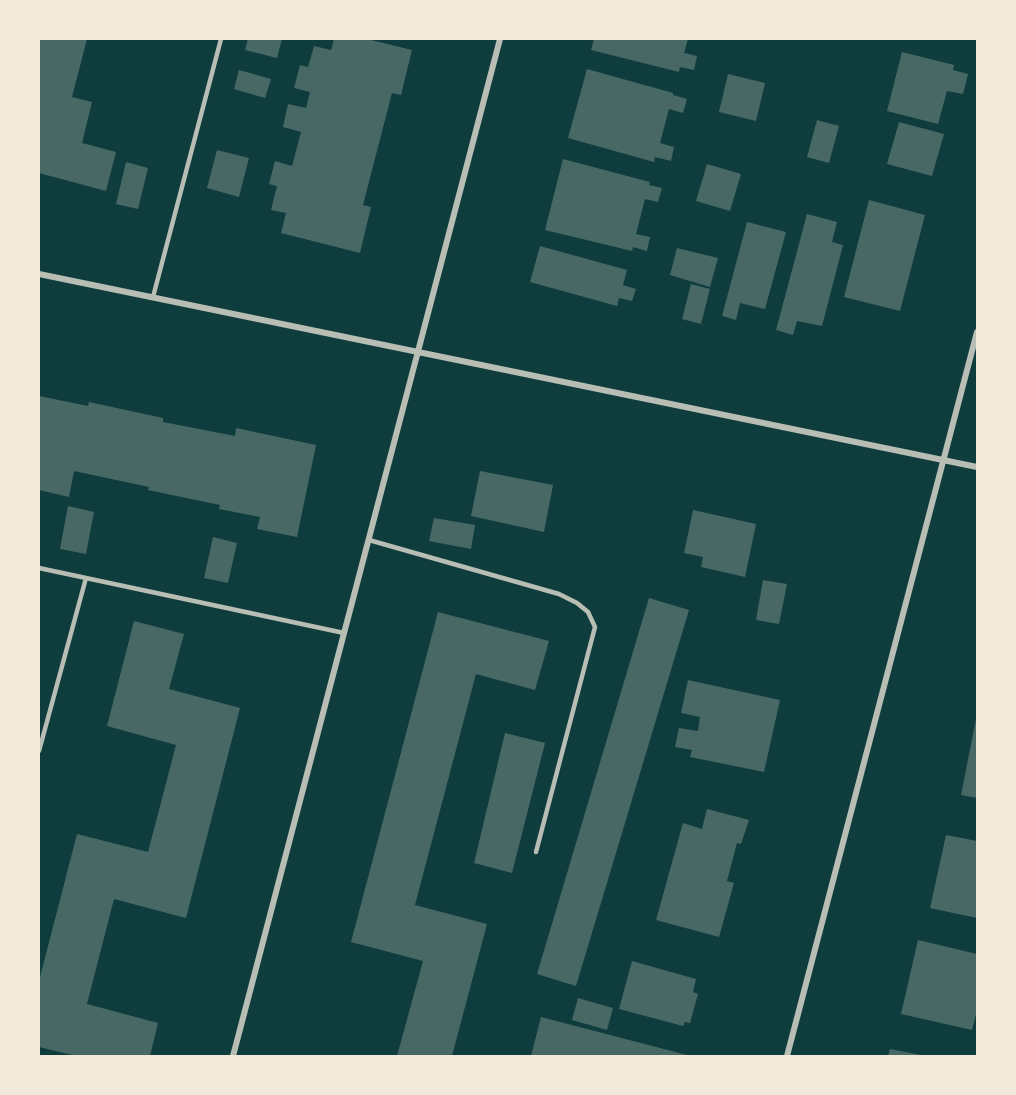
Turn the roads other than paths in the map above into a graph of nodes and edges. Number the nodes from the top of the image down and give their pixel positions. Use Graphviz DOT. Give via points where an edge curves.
graph roads {
  1 [pos="221,39"];
  2 [pos="500,39"];
  3 [pos="39,274"];
  4 [pos="153,297"];
  5 [pos="977,332"];
  6 [pos="418,351"];
  7 [pos="943,460"];
  8 [pos="977,467"];
  9 [pos="369,540"];
  10 [pos="39,568"];
  11 [pos="86,578"];
  12 [pos="344,633"];
  13 [pos="39,751"];
  14 [pos="536,852"];
  15 [pos="233,1056"];
  16 [pos="787,1056"];
  1 -- 4 [label="lane"];
  2 -- 6 [label="street"];
  3 -- 4 [label="street"];
  4 -- 6 [label="street"];
  5 -- 7 [label="street"];
  6 -- 7 [label="street"];
  6 -- 9 [label="street"];
  7 -- 8 [label="street"];
  7 -- 16 [label="street"];
  9 -- 12 [label="street"];
  9 -- 14 [label="lane" via="559,594 588,612 595,627"];
  10 -- 11 [label="lane"];
  11 -- 12 [label="lane"];
  11 -- 13 [label="lane"];
  12 -- 15 [label="street"];
}
